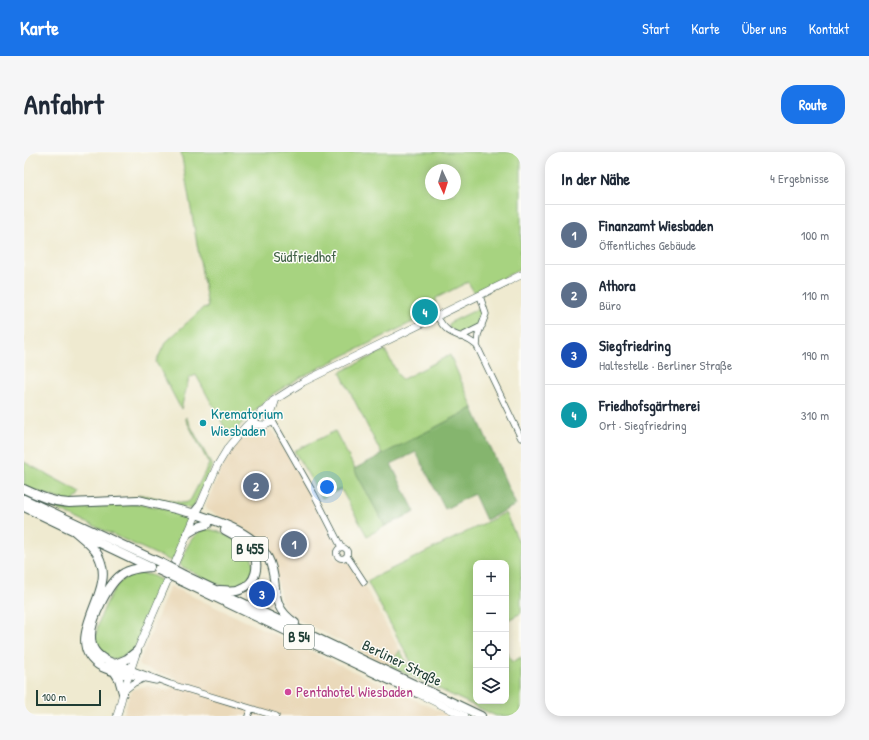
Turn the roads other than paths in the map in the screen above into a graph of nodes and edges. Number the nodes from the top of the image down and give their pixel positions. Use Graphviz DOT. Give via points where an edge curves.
graph roads {
  1 [pos="521,275"];
  2 [pos="480,296"];
  3 [pos="437,316"];
  4 [pos="482,326"];
  5 [pos="460,337"];
  6 [pos="477,346"];
  7 [pos="266,418"];
  8 [pos="521,438"];
  9 [pos="24,489"];
  10 [pos="24,499"];
  11 [pos="199,506"];
  12 [pos="24,507"];
  13 [pos="208,524"];
  14 [pos="72,530"];
  15 [pos="188,533"];
  16 [pos="341,547"];
  17 [pos="347,556"];
  18 [pos="156,567"];
  19 [pos="182,578"];
  20 [pos="364,582"];
  21 [pos="214,589"];
  22 [pos="312,635"];
  23 [pos="137,651"];
  24 [pos="114,667"];
  25 [pos="129,672"];
  26 [pos="143,679"];
  27 [pos="170,684"];
  28 [pos="123,693"];
  29 [pos="417,693"];
  30 [pos="251,709"];
  31 [pos="453,713"];
  32 [pos="117,716"];
  33 [pos="248,716"];
  34 [pos="276,716"];
  35 [pos="464,716"];
  36 [pos="481,716"];
  1 -- 2 [label="main road"];
  2 -- 3 [label="main road"];
  2 -- 4 [label="street" via="486,314"];
  3 -- 5 [label="street" via="446,330"];
  3 -- 7 [label="main road" via="303,382 270,404"];
  4 -- 5 [label="street"];
  4 -- 6 [label="street"];
  5 -- 6 [label="street"];
  6 -- 8 [label="street"];
  7 -- 11 [label="main road" via="249,423 229,446"];
  7 -- 16 [label="street" via="280,433"];
  9 -- 11 [label="highway" via="47,500 58,502 138,500 192,512"];
  10 -- 18 [label="highway, B 455"];
  11 -- 13 [label="highway" via="198,519"];
  11 -- 15 [label="main road"];
  11 -- 22 [label="highway" via="262,549 271,567 279,607 290,620"];
  12 -- 14 [label="highway"];
  13 -- 15 [label="highway"];
  13 -- 21 [label="highway, B 455" via="224,529 241,539 255,556 257,565 255,576 247,586 235,590"];
  14 -- 18 [label="highway"];
  14 -- 24 [label="highway" via="91,544 102,567 100,592 85,633 86,648 97,664"];
  15 -- 23 [label="main road"];
  16 -- 17 [label="street" via="347,550"];
  16 -- 17 [label="street" via="337,550 337,556"];
  17 -- 20 [label="street"];
  18 -- 19 [label="highway, B 455, bridge"];
  18 -- 24 [label="highway" via="129,570 118,577 105,596 91,638 95,651"];
  19 -- 21 [label="highway, B 455"];
  19 -- 29 [label="highway, Berliner Straße / B 54"];
  21 -- 22 [label="highway, B 54"];
  22 -- 36 [label="highway, Berliner Straße / B 54"];
  23 -- 24 [label="highway"];
  23 -- 25 [label="main road"];
  24 -- 25 [label="highway"];
  24 -- 28 [label="highway"];
  25 -- 26 [label="street"];
  25 -- 27 [label="street"];
  25 -- 28 [label="main road"];
  26 -- 27 [label="street"];
  26 -- 28 [label="street" via="132,684"];
  27 -- 30 [label="street"];
  28 -- 32 [label="main road"];
  29 -- 31 [label="main road, Berliner Straße / B 54"];
  30 -- 33 [label="street"];
  30 -- 34 [label="street"];
  31 -- 35 [label="main road, Berliner Straße / B 54"];
}
